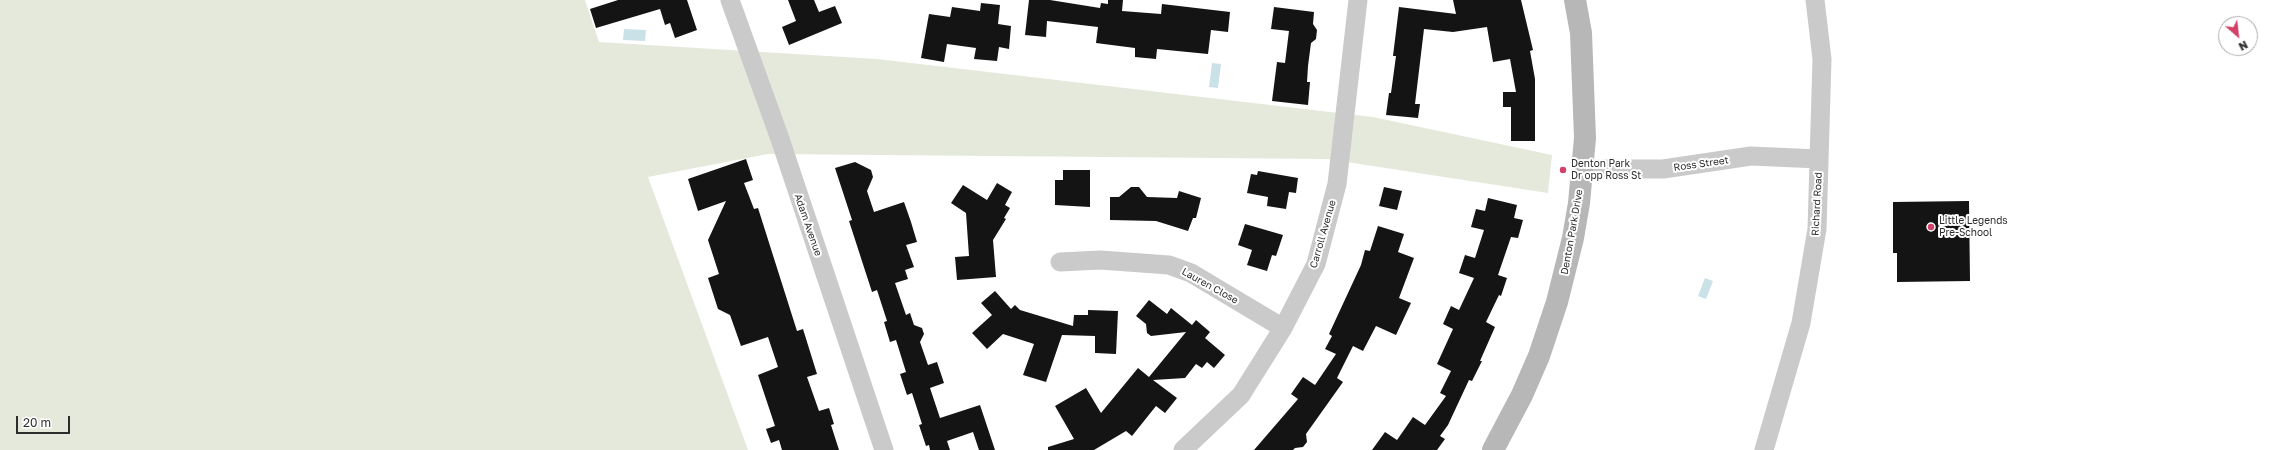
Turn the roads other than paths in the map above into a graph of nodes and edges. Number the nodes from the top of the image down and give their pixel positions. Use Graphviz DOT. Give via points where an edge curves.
graph roads {
  1 [pos="730,0"];
  2 [pos="1358,0"];
  3 [pos="1575,0"];
  4 [pos="1815,0"];
  5 [pos="1819,159"];
  6 [pos="1582,170"];
  7 [pos="1060,262"];
  8 [pos="1283,328"];
  9 [pos="1771,448"];
  10 [pos="884,450"];
  11 [pos="1183,450"];
  12 [pos="1493,450"];
  1 -- 10 [label="street, Adam Avenue" via="780,139"];
  2 -- 8 [label="street, Carroll Avenue" via="1337,184 1316,264"];
  3 -- 6 [label="main road, Denton Park Drive" via="1585,97"];
  4 -- 5 [label="street, Richard Road" via="1822,59"];
  5 -- 6 [label="street, Ross Street" via="1751,156 1663,169"];
  5 -- 9 [label="street, Richard Road" via="1818,229 1801,323"];
  6 -- 12 [label="main road, Denton Park Drive" via="1573,238 1557,302 1539,356"];
  7 -- 8 [label="street, Lauren Close" via="1100,260 1169,265 1190,273"];
  8 -- 11 [label="street, Carroll Avenue" via="1241,395"];
}
